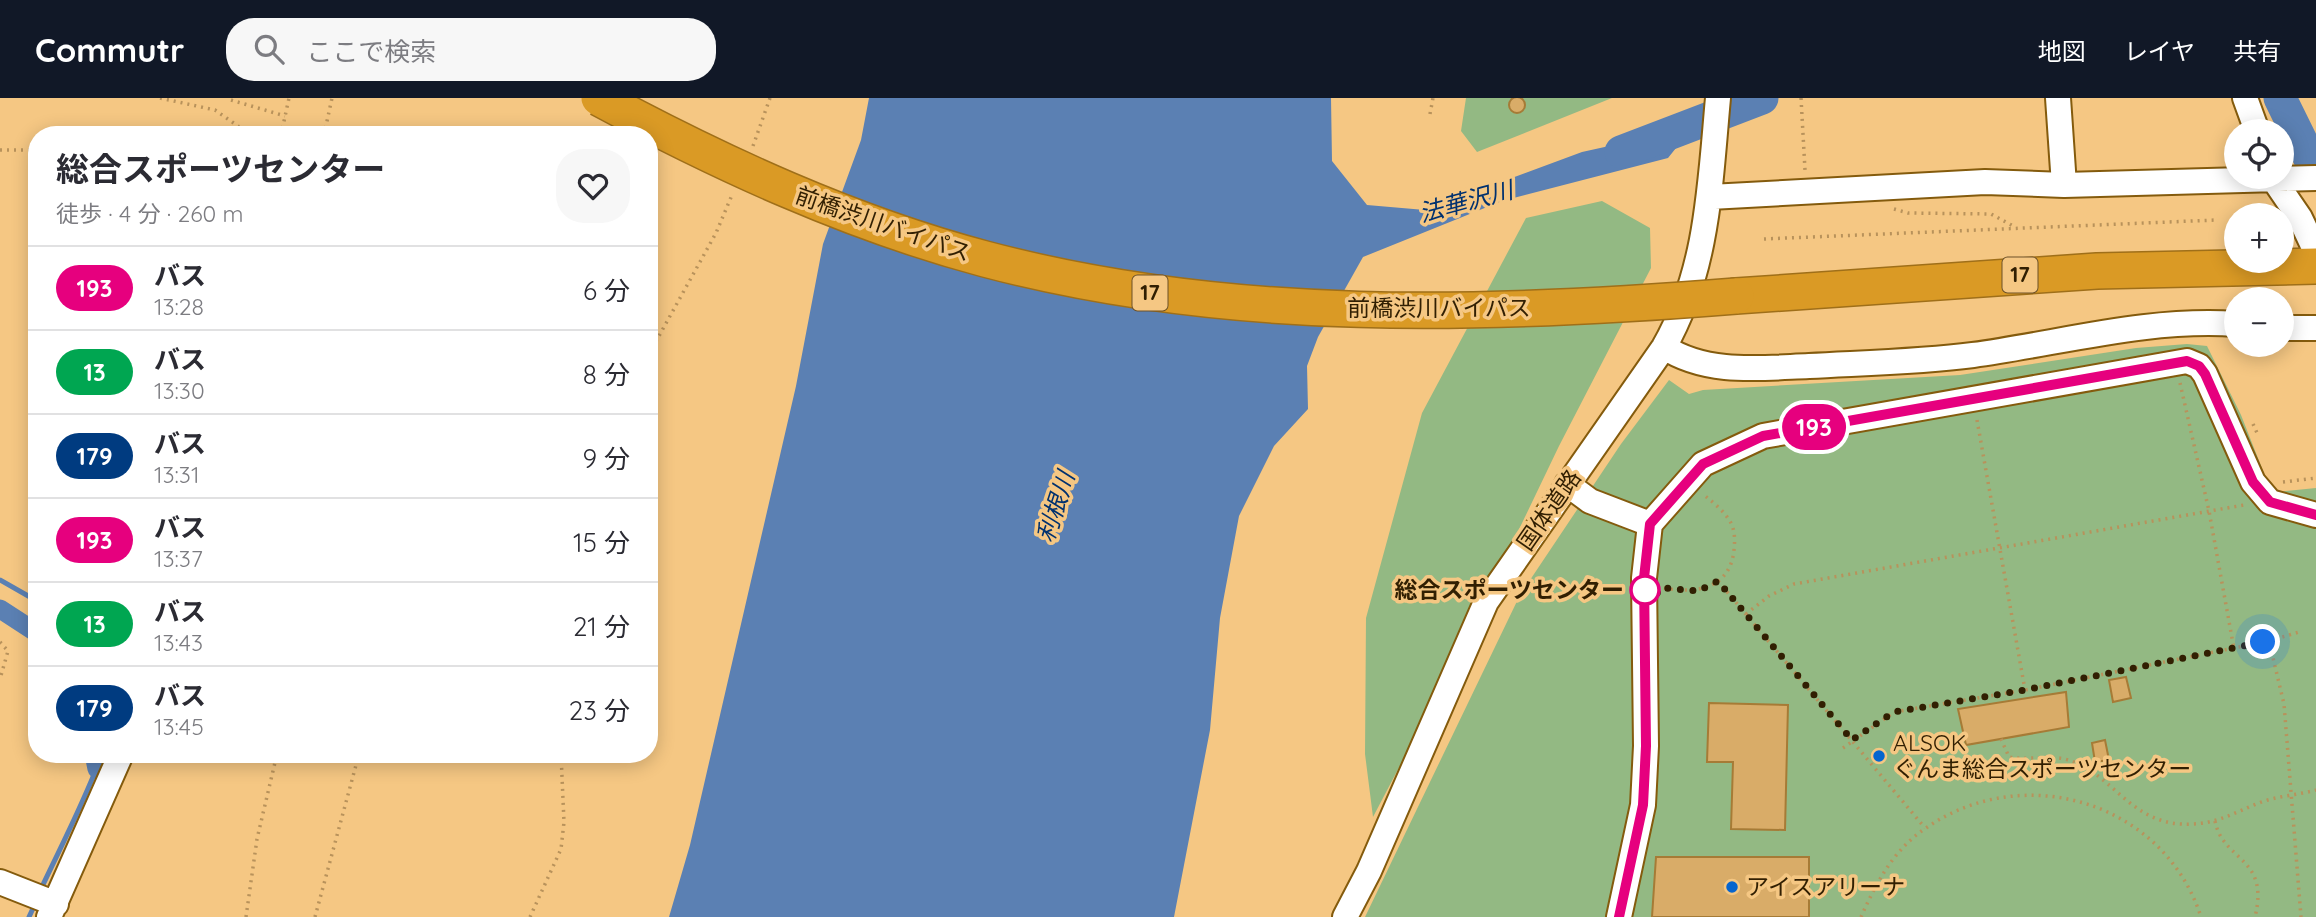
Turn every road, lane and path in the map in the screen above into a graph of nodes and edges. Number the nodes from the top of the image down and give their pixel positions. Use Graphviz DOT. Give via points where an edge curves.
graph roads {
  1 [pos="160,98"];
  2 [pos="254,98"];
  3 [pos="289,98"];
  4 [pos="332,98"];
  5 [pos="599,98"];
  6 [pos="770,98"];
  7 [pos="1433,98"];
  8 [pos="1718,98"];
  9 [pos="2058,98"];
  10 [pos="2245,98"];
  11 [pos="230,100"];
  12 [pos="1801,101"];
  13 [pos="251,106"];
  14 [pos="1430,114"];
  15 [pos="285,117"];
  16 [pos="2253,119"];
  17 [pos="238,126"];
  18 [pos="283,126"];
  19 [pos="326,126"];
  20 [pos="653,126"];
  21 [pos="658,129"];
  22 [pos="752,147"];
  23 [pos="0,150"];
  24 [pos="28,150"];
  25 [pos="2294,178"];
  26 [pos="2316,178"];
  27 [pos="2224,180"];
  28 [pos="737,184"];
  29 [pos="2064,185"];
  30 [pos="2283,189"];
  31 [pos="1857,190"];
  32 [pos="1807,193"];
  33 [pos="1710,197"];
  34 [pos="2216,220"];
  35 [pos="2017,228"];
  36 [pos="1764,239"];
  37 [pos="2312,262"];
  38 [pos="2224,324"];
  39 [pos="2294,328"];
  40 [pos="2316,328"];
  41 [pos="658,338"];
  42 [pos="1664,347"];
  43 [pos="2179,379"];
  44 [pos="1976,414"];
  45 [pos="2316,478"];
  46 [pos="2279,483"];
  47 [pos="1567,484"];
  48 [pos="1702,491"];
  49 [pos="2244,505"];
  50 [pos="2209,511"];
  51 [pos="2316,515"];
  52 [pos="1650,524"];
  53 [pos="2000,548"];
  54 [pos="1718,581"];
  55 [pos="1659,593"];
  56 [pos="1746,614"];
  57 [pos="2299,632"];
  58 [pos="2269,641"];
  59 [pos="0,642"];
  60 [pos="2234,649"];
  61 [pos="0,679"];
  62 [pos="2025,690"];
  63 [pos="2001,739"];
  64 [pos="1852,740"];
  65 [pos="1843,748"];
  66 [pos="117,763"];
  67 [pos="275,763"];
  68 [pos="357,763"];
  69 [pos="561,763"];
  70 [pos="2316,790"];
  71 [pos="2291,797"];
  72 [pos="2215,821"];
  73 [pos="1925,828"];
  74 [pos="0,882"];
  75 [pos="52,908"];
  76 [pos="246,917"];
  77 [pos="315,917"];
  78 [pos="530,917"];
  79 [pos="1345,917"];
  80 [pos="1619,917"];
  81 [pos="1861,917"];
  82 [pos="2200,917"];
  83 [pos="2255,917"];
  84 [pos="2301,917"];
  1 -- 17 [label="path" via="215,110"];
  2 -- 13 [label="path"];
  3 -- 15 [label="path"];
  4 -- 19 [label="path"];
  5 -- 20 [label="highway, 前橋渋川バイパス / 17, bridge"];
  6 -- 22 [label="path"];
  7 -- 14 [label="path"];
  8 -- 33 [label="street, 国体道路"];
  9 -- 29 [label="street"];
  10 -- 16 [label="street"];
  11 -- 13 [label="path"];
  12 -- 32 [label="path"];
  13 -- 15 [label="path"];
  15 -- 18 [label="path"];
  21 -- 37 [label="highway, 前橋渋川バイパス / 17, bridge" via="724,163 845,214 984,259 1091,283 1226,302 1357,309 1574,307 2097,271"];
  23 -- 24 [label="path"];
  25 -- 26 [label="street"];
  27 -- 29 [label="street"];
  28 -- 41 [label="path" via="716,233"];
  29 -- 31 [label="street" via="1985,182"];
  30 -- 37 [label="street" via="2300,218"];
  31 -- 32 [label="street"];
  31 -- 35 [label="path" via="1877,203 1908,213 1991,214"];
  32 -- 33 [label="street"];
  33 -- 42 [label="street, 国体道路" via="1694,280"];
  34 -- 36 [label="path"];
  38 -- 42 [label="street" via="2152,325 1972,355 1761,368 1686,360"];
  39 -- 40 [label="street"];
  42 -- 47 [label="street, 国体道路"];
  43 -- 50 [label="path"];
  44 -- 53 [label="path"];
  45 -- 46 [label="path"];
  47 -- 52 [label="street" via="1590,501"];
  47 -- 79 [label="street, 国体道路" via="1486,602"];
  48 -- 54 [label="path" via="1734,531 1732,561"];
  49 -- 50 [label="path"];
  50 -- 53 [label="path"];
  50 -- 60 [label="path"];
  51 -- 52 [label="street" via="2270,502 2253,482 2205,374 2187,361 1763,436 1703,464"];
  52 -- 80 [label="street" via="1644,578 1643,805"];
  53 -- 56 [label="path" via="1794,584"];
  53 -- 62 [label="path"];
  54 -- 55 [label="path" via="1698,591 1664,588"];
  54 -- 56 [label="path"];
  56 -- 64 [label="path"];
  57 -- 58 [label="path"];
  58 -- 60 [label="path"];
  58 -- 71 [label="path" via="2284,704"];
  59 -- 61 [label="path" via="8,652"];
  60 -- 62 [label="path"];
  62 -- 64 [label="path" via="1894,712"];
  63 -- 72 [label="path" via="2009,757 2068,760 2084,768 2147,815 2192,825"];
  64 -- 65 [label="path"];
  64 -- 73 [label="path"];
  66 -- 75 [label="street"];
  67 -- 76 [label="path" via="257,839"];
  68 -- 77 [label="path"];
  69 -- 78 [label="path" via="561,849"];
  70 -- 71 [label="path"];
  71 -- 72 [label="path" via="2260,802"];
  71 -- 84 [label="path"];
  72 -- 83 [label="path" via="2217,833 2252,872 2261,894"];
  73 -- 81 [label="path" via="1897,854 1875,885"];
  73 -- 82 [label="path" via="1960,808 1998,797 2038,793 2077,799 2114,814 2147,836 2175,865"];
  74 -- 75 [label="street" via="24,890"];
}
